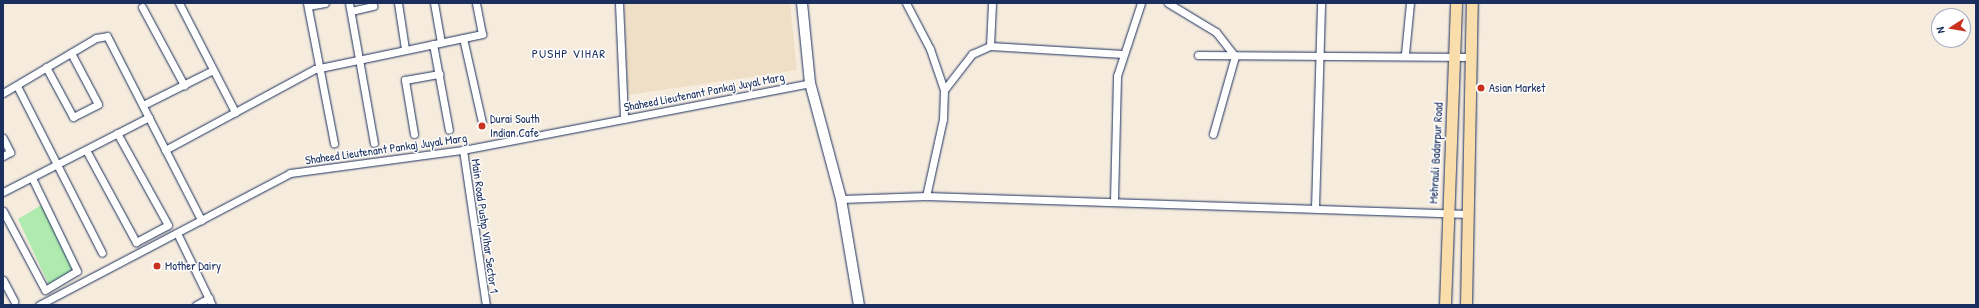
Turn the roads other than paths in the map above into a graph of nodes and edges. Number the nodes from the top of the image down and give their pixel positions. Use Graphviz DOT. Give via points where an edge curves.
graph roads {
  1 [pos="179,3"];
  2 [pos="325,3"];
  3 [pos="349,3"];
  4 [pos="398,3"];
  5 [pos="434,3"];
  6 [pos="476,3"];
  7 [pos="619,3"];
  8 [pos="802,3"];
  9 [pos="906,3"];
  10 [pos="992,3"];
  11 [pos="1141,3"];
  12 [pos="1168,3"];
  13 [pos="1321,3"];
  14 [pos="1410,3"];
  15 [pos="1456,3"];
  16 [pos="1472,3"];
  17 [pos="308,5"];
  18 [pos="373,6"];
  19 [pos="142,7"];
  20 [pos="351,11"];
  21 [pos="464,38"];
  22 [pos="441,42"];
  23 [pos="433,44"];
  24 [pos="990,46"];
  25 [pos="405,49"];
  26 [pos="71,53"];
  27 [pos="1123,54"];
  28 [pos="1320,54"];
  29 [pos="1405,54"];
  30 [pos="1454,54"];
  31 [pos="1198,55"];
  32 [pos="1235,56"];
  33 [pos="1471,57"];
  34 [pos="361,58"];
  35 [pos="46,67"];
  36 [pos="320,67"];
  37 [pos="213,70"];
  38 [pos="439,74"];
  39 [pos="810,83"];
  40 [pos="184,85"];
  41 [pos="17,86"];
  42 [pos="944,90"];
  43 [pos="3,93"];
  44 [pos="143,105"];
  45 [pos="235,112"];
  46 [pos="149,117"];
  47 [pos="624,119"];
  48 [pos="482,122"];
  49 [pos="449,130"];
  50 [pos="117,134"];
  51 [pos="414,134"];
  52 [pos="1213,134"];
  53 [pos="3,138"];
  54 [pos="334,143"];
  55 [pos="374,143"];
  56 [pos="86,150"];
  57 [pos="165,150"];
  58 [pos="463,150"];
  59 [pos="3,156"];
  60 [pos="56,165"];
  61 [pos="32,178"];
  62 [pos="3,192"];
  63 [pos="926,196"];
  64 [pos="841,199"];
  65 [pos="1114,200"];
  66 [pos="1316,208"];
  67 [pos="3,211"];
  68 [pos="1446,213"];
  69 [pos="1469,214"];
  70 [pos="201,220"];
  71 [pos="176,233"];
  72 [pos="102,253"];
  73 [pos="3,280"];
  74 [pos="209,298"];
  75 [pos="14,301"];
  76 [pos="39,305"];
  77 [pos="196,305"];
  78 [pos="212,305"];
  79 [pos="486,305"];
  80 [pos="859,305"];
  81 [pos="1445,305"];
  82 [pos="1466,305"];
  1 -- 37 [label="street"];
  2 -- 17 [label="street"];
  3 -- 20 [label="street"];
  4 -- 25 [label="street"];
  5 -- 22 [label="street"];
  6 -- 21 [label="street" via="482,34"];
  7 -- 47 [label="street"];
  8 -- 39 [label="street"];
  9 -- 42 [label="street" via="930,49"];
  10 -- 24 [label="street"];
  11 -- 27 [label="street"];
  12 -- 32 [label="street" via="1216,32"];
  13 -- 28 [label="street"];
  14 -- 29 [label="street"];
  15 -- 30 [label="main road, Mehrauli Badarpur Road"];
  16 -- 33 [label="main road"];
  17 -- 36 [label="street"];
  18 -- 20 [label="street"];
  19 -- 40 [label="street"];
  20 -- 34 [label="street"];
  21 -- 22 [label="street"];
  21 -- 48 [label="street"];
  22 -- 23 [label="street"];
  23 -- 25 [label="street"];
  23 -- 38 [label="street"];
  24 -- 27 [label="street"];
  24 -- 42 [label="street" via="972,54"];
  25 -- 34 [label="street"];
  26 -- 35 [label="street"];
  26 -- 35 [label="street" via="98,104 73,117"];
  26 -- 44 [label="street" via="96,38 107,36"];
  27 -- 65 [label="street" via="1115,94"];
  28 -- 29 [label="street"];
  28 -- 32 [label="street"];
  28 -- 66 [label="street"];
  29 -- 30 [label="street"];
  30 -- 33 [label="street"];
  30 -- 68 [label="main road, Mehrauli Badarpur Road"];
  31 -- 32 [label="street"];
  32 -- 52 [label="street"];
  33 -- 69 [label="main road"];
  34 -- 36 [label="street"];
  34 -- 55 [label="street"];
  35 -- 41 [label="street"];
  36 -- 45 [label="street"];
  36 -- 54 [label="street"];
  37 -- 40 [label="street"];
  37 -- 45 [label="street"];
  38 -- 49 [label="street"];
  38 -- 51 [label="street" via="405,80"];
  39 -- 47 [label="street, Shaheed Lieutenant Pankaj Juyal Marg"];
  39 -- 64 [label="street"];
  40 -- 44 [label="street"];
  41 -- 43 [label="street"];
  41 -- 60 [label="street"];
  42 -- 63 [label="street" via="943,119"];
  44 -- 46 [label="street"];
  45 -- 57 [label="street"];
  46 -- 50 [label="street"];
  46 -- 57 [label="street"];
  47 -- 58 [label="street, Shaheed Lieutenant Pankaj Juyal Marg"];
  50 -- 56 [label="street"];
  50 -- 56 [label="street" via="168,225 136,242"];
  53 -- 59 [label="street" via="10,152"];
  56 -- 60 [label="street"];
  57 -- 70 [label="street"];
  58 -- 70 [label="street, Shaheed Lieutenant Pankaj Juyal Marg" via="290,173"];
  58 -- 79 [label="street, Main Road Pushp Vihar Sector 1"];
  60 -- 61 [label="street"];
  60 -- 72 [label="street"];
  61 -- 62 [label="street"];
  61 -- 67 [label="street" via="77,271 44,290"];
  63 -- 64 [label="street"];
  63 -- 65 [label="street"];
  64 -- 80 [label="street"];
  65 -- 66 [label="street"];
  66 -- 68 [label="street"];
  68 -- 69 [label="street"];
  68 -- 81 [label="main road, Mehrauli Badarpur Road"];
  69 -- 82 [label="main road"];
  70 -- 71 [label="street, Shaheed Lieutenant Pankaj Juyal Marg"];
  71 -- 74 [label="street"];
  71 -- 76 [label="street, Shaheed Lieutenant Pankaj Juyal Marg"];
  73 -- 75 [label="street"];
  74 -- 77 [label="street"];
  74 -- 78 [label="street"];
}
